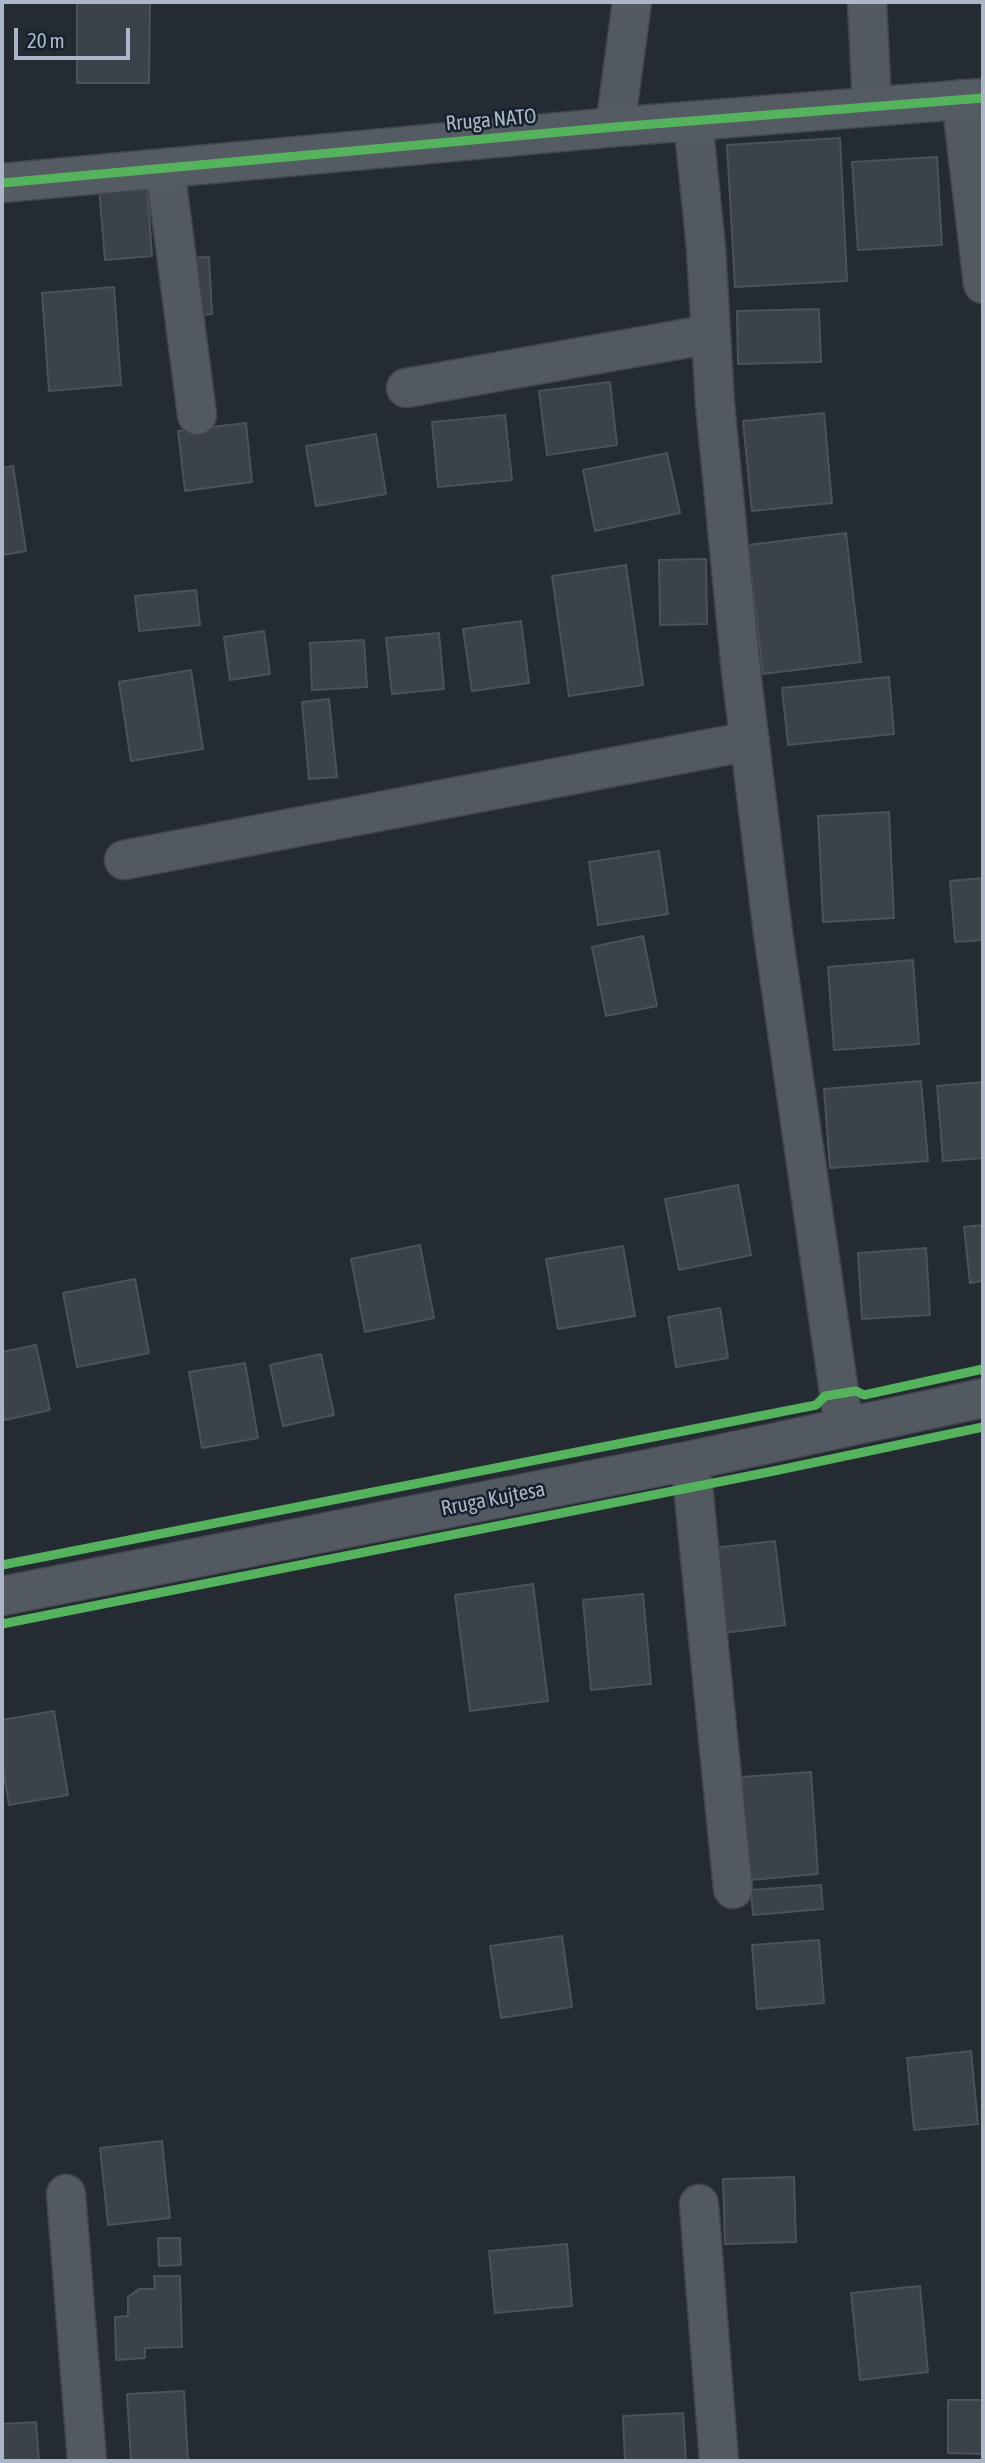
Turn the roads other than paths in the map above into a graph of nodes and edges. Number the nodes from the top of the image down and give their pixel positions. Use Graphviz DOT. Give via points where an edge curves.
graph roads {
  1 [pos="632,2"];
  2 [pos="867,2"];
  3 [pos="972,98"];
  4 [pos="872,106"];
  5 [pos="693,121"];
  6 [pos="615,127"];
  7 [pos="164,168"];
  8 [pos="2,183"];
  9 [pos="983,284"];
  10 [pos="711,334"];
  11 [pos="406,388"];
  12 [pos="197,415"];
  13 [pos="750,741"];
  14 [pos="124,860"];
  15 [pos="983,1398"];
  16 [pos="844,1427"];
  17 [pos="688,1461"];
  18 [pos="2,1596"];
  19 [pos="733,1889"];
  20 [pos="66,2193"];
  21 [pos="699,2204"];
  22 [pos="87,2461"];
  23 [pos="719,2461"];
  1 -- 6 [label="street"];
  2 -- 4 [label="street"];
  3 -- 4 [label="main road, Rruga NATO"];
  3 -- 9 [label="street"];
  4 -- 5 [label="main road, Rruga NATO"];
  5 -- 6 [label="main road, Rruga NATO"];
  5 -- 10 [label="street"];
  6 -- 7 [label="main road, Rruga NATO"];
  7 -- 8 [label="main road, Rruga NATO"];
  7 -- 12 [label="street"];
  10 -- 11 [label="street"];
  10 -- 13 [label="street"];
  13 -- 14 [label="street"];
  13 -- 16 [label="street"];
  15 -- 16 [label="street, Rruga Kujtesa"];
  16 -- 17 [label="street, Rruga Kujtesa"];
  17 -- 18 [label="street, Rruga Kujtesa"];
  17 -- 19 [label="street"];
  20 -- 22 [label="street"];
  21 -- 23 [label="street"];
}
